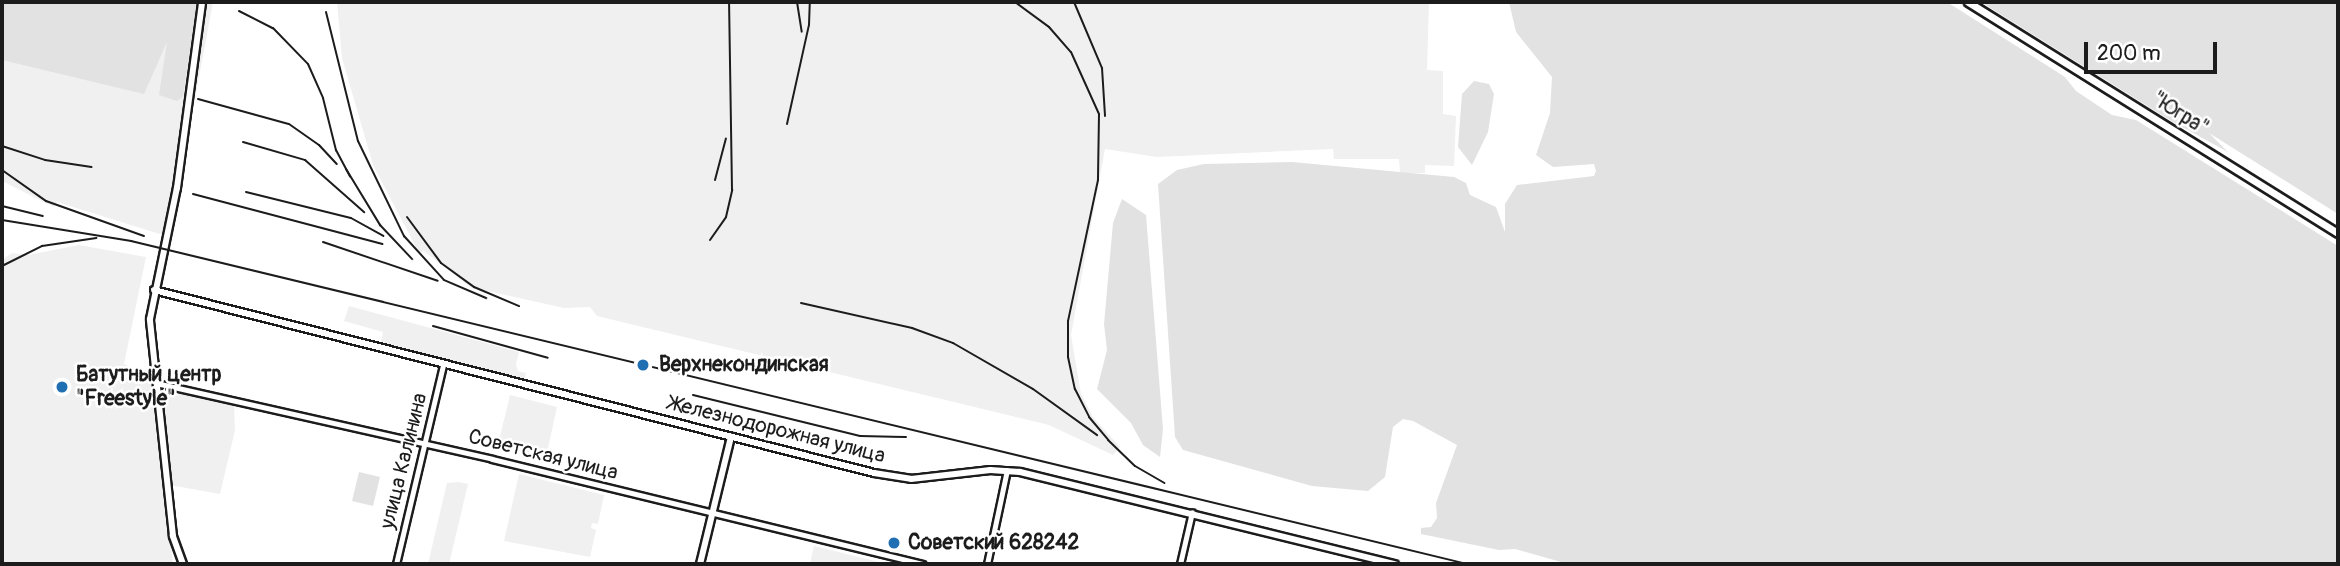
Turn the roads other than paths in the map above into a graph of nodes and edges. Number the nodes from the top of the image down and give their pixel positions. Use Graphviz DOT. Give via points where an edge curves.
graph roads {
  1 [pos="202,2"];
  2 [pos="1968,2"];
  3 [pos="2338,233"];
  4 [pos="154,290"];
  5 [pos="443,365"];
  6 [pos="155,383"];
  7 [pos="731,437"];
  8 [pos="425,444"];
  9 [pos="1007,470"];
  10 [pos="1192,512"];
  11 [pos="713,513"];
  12 [pos="183,564"];
  13 [pos="396,564"];
  14 [pos="700,564"];
  15 [pos="922,564"];
  16 [pos="987,564"];
  17 [pos="1180,564"];
  18 [pos="1395,564"];
  1 -- 4 [label="main road" via="181,165"];
  2 -- 3 [label="highway, \"Югра\""];
  4 -- 5 [label="main road, Железнодорожная улица"];
  4 -- 6 [label="main road" via="150,319"];
  5 -- 7 [label="main road, Железнодорожная улица"];
  5 -- 8 [label="street, улица Калинина"];
  6 -- 8 [label="street, Советская улица"];
  6 -- 12 [label="main road" via="176,552"];
  7 -- 9 [label="main road, Железнодорожная улица" via="902,478"];
  7 -- 11 [label="main road"];
  8 -- 11 [label="street, Советская улица"];
  8 -- 13 [label="street, улица Калинина"];
  9 -- 10 [label="main road, Железнодорожная улица"];
  9 -- 16 [label="street"];
  10 -- 17 [label="street"];
  10 -- 18 [label="main road, Железнодорожная улица"];
  11 -- 14 [label="main road"];
  11 -- 15 [label="street, Советская улица"];
}
